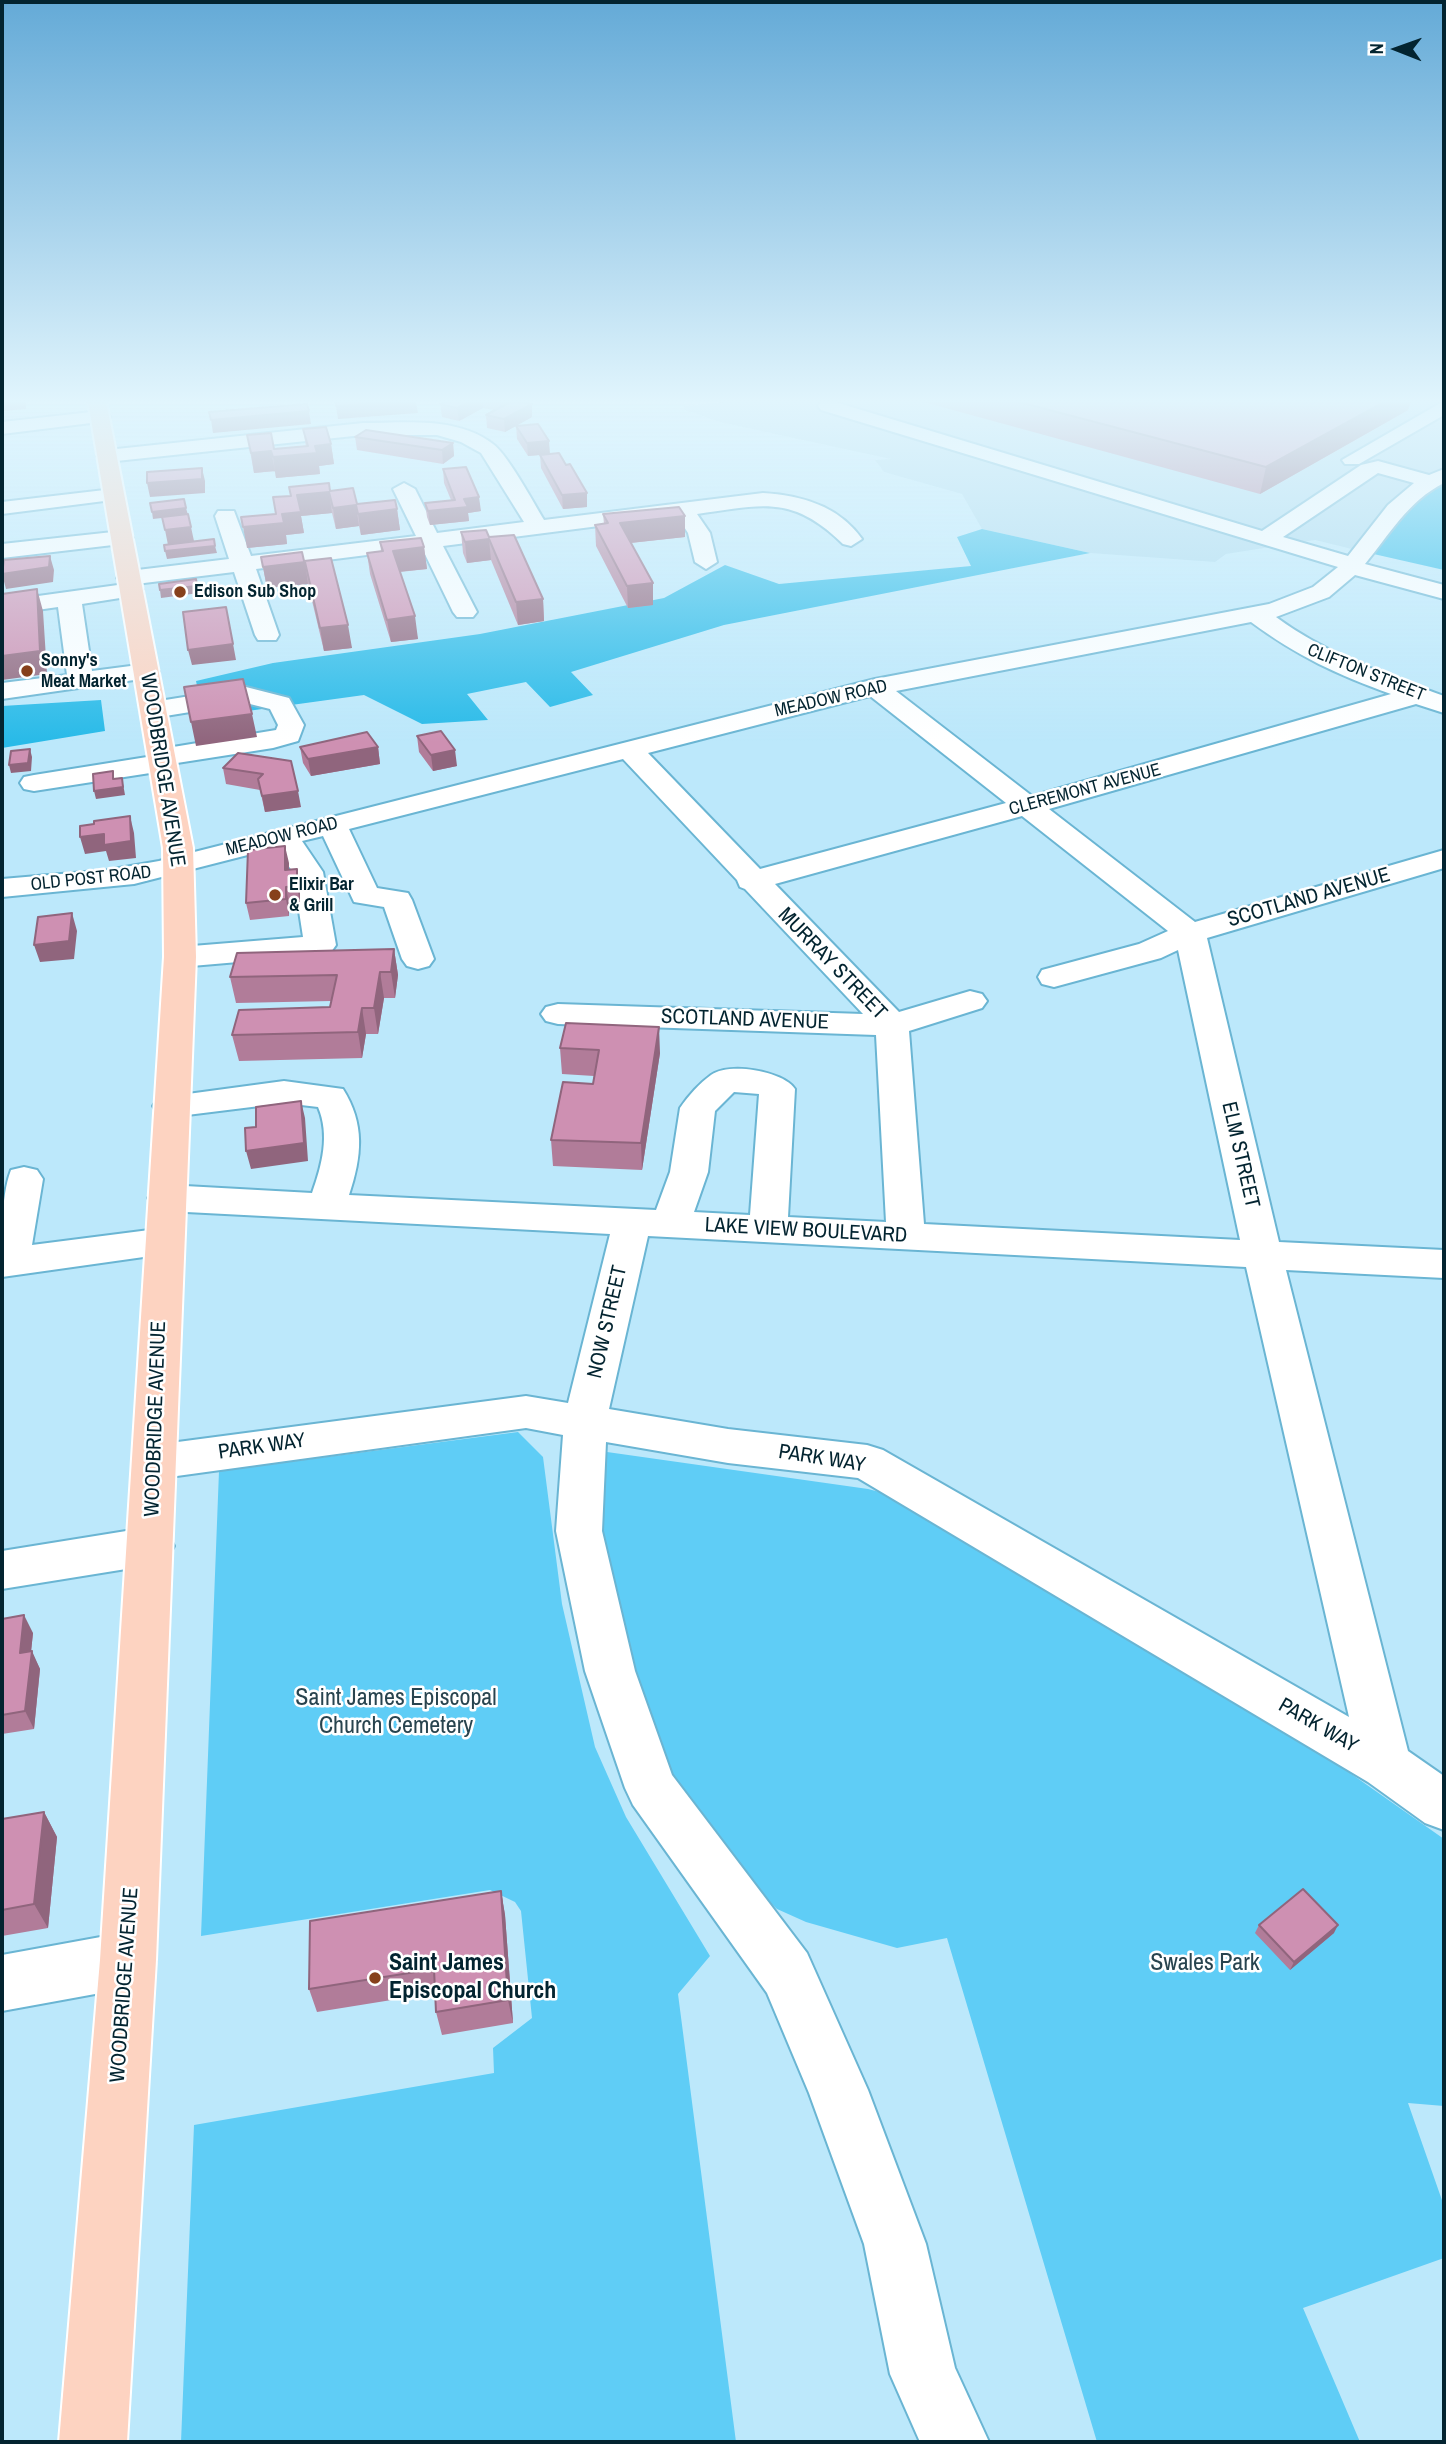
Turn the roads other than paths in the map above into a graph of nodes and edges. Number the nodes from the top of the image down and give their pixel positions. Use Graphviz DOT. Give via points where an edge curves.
graph roads {
  1 [pos="118,515"];
  2 [pos="416,515"];
  3 [pos="530,515"];
  4 [pos="629,515"];
  5 [pos="688,515"];
  6 [pos="827,515"];
  7 [pos="1186,515"];
  8 [pos="1300,515"];
  9 [pos="1389,515"];
  10 [pos="226,516"];
  11 [pos="538,527"];
  12 [pos="850,539"];
  13 [pos="1265,539"];
  14 [pos="427,540"];
  15 [pos="2,551"];
  16 [pos="706,562"];
  17 [pos="1354,562"];
  18 [pos="241,564"];
  19 [pos="127,568"];
  20 [pos="1444,575"];
  21 [pos="1444,592"];
  22 [pos="69,599"];
  23 [pos="2,608"];
  24 [pos="465,612"];
  25 [pos="1256,614"];
  26 [pos="267,635"];
  27 [pos="81,681"];
  28 [pos="874,687"];
  29 [pos="2,691"];
  30 [pos="149,691"];
  31 [pos="1417,695"];
  32 [pos="1444,705"];
  33 [pos="628,748"];
  34 [pos="162,760"];
  35 [pos="34,783"];
  36 [pos="1028,805"];
  37 [pos="332,824"];
  38 [pos="286,836"];
  39 [pos="1444,861"];
  40 [pos="179,867"];
  41 [pos="751,881"];
  42 [pos="2,888"];
  43 [pos="1190,933"];
  44 [pos="180,957"];
  45 [pos="418,959"];
  46 [pos="1054,977"];
  47 [pos="970,1001"];
  48 [pos="558,1014"];
  49 [pos="892,1024"];
  50 [pos="171,1106"];
  51 [pos="24,1179"];
  52 [pos="167,1198"];
  53 [pos="326,1206"];
  54 [pos="632,1223"];
  55 [pos="673,1225"];
  56 [pos="768,1230"];
  57 [pos="906,1236"];
  58 [pos="165,1241"];
  59 [pos="1262,1253"];
  60 [pos="6,1263"];
  61 [pos="1444,1264"];
  62 [pos="585,1422"];
  63 [pos="155,1462"];
  64 [pos="151,1546"];
  65 [pos="2,1570"];
  66 [pos="1386,1765"];
  67 [pos="1444,1806"];
  68 [pos="128,1960"];
  69 [pos="2,1983"];
  70 [pos="93,2442"];
  71 [pos="955,2442"];
  1 -- 19 [label="main road, WOODBRIDGE AVENUE"];
  2 -- 14 [label="street"];
  3 -- 11 [label="street"];
  4 -- 11 [label="street"];
  5 -- 16 [label="street" via="699,533"];
  6 -- 12 [label="street"];
  7 -- 13 [label="street"];
  8 -- 13 [label="street"];
  9 -- 17 [label="street, MEADOW ROAD"];
  10 -- 18 [label="street"];
  11 -- 14 [label="street"];
  13 -- 17 [label="street"];
  14 -- 18 [label="street"];
  14 -- 24 [label="street"];
  15 -- 19 [label="street"];
  17 -- 20 [label="street"];
  17 -- 21 [label="street"];
  17 -- 25 [label="street, MEADOW ROAD" via="1332,585"];
  18 -- 19 [label="street"];
  18 -- 26 [label="street"];
  19 -- 22 [label="street"];
  19 -- 30 [label="main road, WOODBRIDGE AVENUE"];
  22 -- 23 [label="street"];
  22 -- 27 [label="street"];
  25 -- 28 [label="street, MEADOW ROAD"];
  25 -- 31 [label="street, CLIFTON STREET" via="1297,645 1338,666"];
  27 -- 29 [label="street"];
  27 -- 30 [label="street"];
  28 -- 33 [label="street, MEADOW ROAD"];
  28 -- 36 [label="street"];
  30 -- 34 [label="main road, WOODBRIDGE AVENUE"];
  30 -- 34 [label="street" via="246,695 280,704 290,725 284,737"];
  31 -- 32 [label="street, CLIFTON STREET"];
  31 -- 36 [label="street, CLEREMONT AVENUE"];
  33 -- 37 [label="street, MEADOW ROAD"];
  33 -- 41 [label="street, MURRAY STREET"];
  34 -- 35 [label="street"];
  34 -- 40 [label="main road, WOODBRIDGE AVENUE"];
  36 -- 41 [label="street, CLEREMONT AVENUE"];
  36 -- 43 [label="street"];
  37 -- 38 [label="street, MEADOW ROAD"];
  37 -- 45 [label="street" via="365,895 397,900"];
  38 -- 40 [label="street, MEADOW ROAD"];
  38 -- 44 [label="street" via="308,872 320,945"];
  39 -- 43 [label="street, SCOTLAND AVENUE"];
  40 -- 42 [label="street, OLD POST ROAD" via="146,874 43,873"];
  40 -- 44 [label="main road, WOODBRIDGE AVENUE"];
  41 -- 49 [label="street, MURRAY STREET"];
  43 -- 46 [label="street, SCOTLAND AVENUE" via="1150,951"];
  43 -- 59 [label="street, ELM STREET"];
  44 -- 50 [label="main road, WOODBRIDGE AVENUE"];
  47 -- 49 [label="street, SCOTLAND AVENUE"];
  48 -- 49 [label="street, SCOTLAND AVENUE"];
  49 -- 57 [label="street, MURRAY STREET"];
  50 -- 52 [label="main road, WOODBRIDGE AVENUE"];
  50 -- 53 [label="street" via="284,1093 330,1097 339,1109 342,1131 341,1158"];
  51 -- 60 [label="street"];
  52 -- 53 [label="street, LAKE VIEW BOULEVARD"];
  52 -- 58 [label="main road, WOODBRIDGE AVENUE"];
  53 -- 54 [label="street, LAKE VIEW BOULEVARD"];
  54 -- 55 [label="street, LAKE VIEW BOULEVARD"];
  54 -- 62 [label="street, NOW STREET"];
  55 -- 56 [label="street, LAKE VIEW BOULEVARD"];
  55 -- 56 [label="street" via="676,1201 689,1172 698,1108 725,1081 768,1083 777,1088"];
  56 -- 57 [label="street, LAKE VIEW BOULEVARD"];
  57 -- 59 [label="street, LAKE VIEW BOULEVARD"];
  58 -- 60 [label="street"];
  58 -- 63 [label="main road, WOODBRIDGE AVENUE"];
  59 -- 61 [label="street, LAKE VIEW BOULEVARD"];
  59 -- 66 [label="street, ELM STREET"];
  62 -- 63 [label="street, PARK WAY" via="526,1412"];
  62 -- 66 [label="street, PARK WAY" via="728,1446 867,1462"];
  62 -- 71 [label="street, NOW STREET" via="579,1531 610,1671 651,1788 787,1973 838,2090 895,2244 923,2374"];
  63 -- 64 [label="main road, WOODBRIDGE AVENUE"];
  64 -- 65 [label="street"];
  64 -- 68 [label="main road, WOODBRIDGE AVENUE"];
  66 -- 67 [label="street, PARK WAY"];
  68 -- 69 [label="street"];
  68 -- 70 [label="main road, WOODBRIDGE AVENUE"];
}
